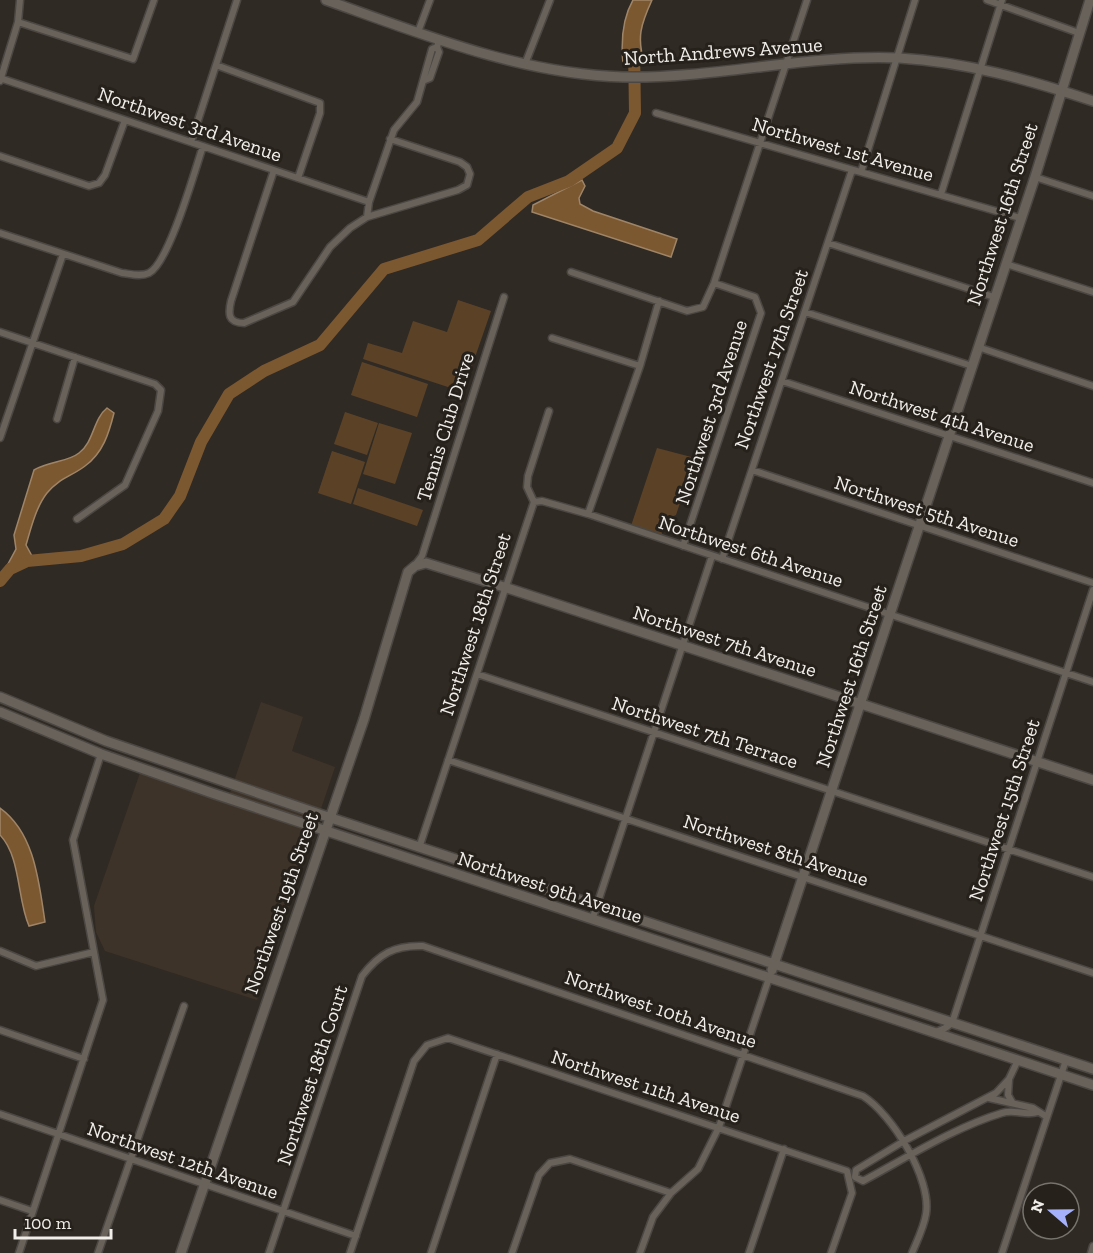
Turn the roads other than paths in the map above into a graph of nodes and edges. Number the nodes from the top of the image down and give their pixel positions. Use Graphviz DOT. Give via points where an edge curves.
graph roads {
  1 [pos="20,0"];
  2 [pos="154,0"];
  3 [pos="237,0"];
  4 [pos="326,0"];
  5 [pos="430,0"];
  6 [pos="550,0"];
  7 [pos="807,0"];
  8 [pos="915,0"];
  9 [pos="987,0"];
  10 [pos="1002,2"];
  11 [pos="1091,4"];
  12 [pos="18,22"];
  13 [pos="418,32"];
  14 [pos="1079,33"];
  15 [pos="438,43"];
  16 [pos="897,58"];
  17 [pos="786,63"];
  18 [pos="525,64"];
  19 [pos="216,65"];
  20 [pos="981,69"];
  21 [pos="0,79"];
  22 [pos="1060,90"];
  23 [pos="1093,101"];
  24 [pos="656,113"];
  25 [pos="125,120"];
  26 [pos="390,139"];
  27 [pos="191,142"];
  28 [pos="760,143"];
  29 [pos="203,146"];
  30 [pos="0,156"];
  31 [pos="274,170"];
  32 [pos="852,170"];
  33 [pos="861,172"];
  34 [pos="1035,177"];
  35 [pos="298,178"];
  36 [pos="941,194"];
  37 [pos="1093,196"];
  38 [pos="369,202"];
  39 [pos="367,217"];
  40 [pos="1020,218"];
  41 [pos="0,233"];
  42 [pos="828,243"];
  43 [pos="63,254"];
  44 [pos="1006,264"];
  45 [pos="571,272"];
  46 [pos="714,283"];
  47 [pos="1093,292"];
  48 [pos="504,297"];
  49 [pos="994,297"];
  50 [pos="659,302"];
  51 [pos="805,312"];
  52 [pos="0,332"];
  53 [pos="552,338"];
  54 [pos="32,342"];
  55 [pos="978,347"];
  56 [pos="75,357"];
  57 [pos="640,366"];
  58 [pos="972,366"];
  59 [pos="782,381"];
  60 [pos="1093,386"];
  61 [pos="549,411"];
  62 [pos="57,419"];
  63 [pos="948,436"];
  64 [pos="0,438"];
  65 [pos="752,470"];
  66 [pos="1093,483"];
  67 [pos="534,502"];
  68 [pos="588,514"];
  69 [pos="77,519"];
  70 [pos="920,526"];
  71 [pos="683,546"];
  72 [pos="712,556"];
  73 [pos="722,559"];
  74 [pos="414,566"];
  75 [pos="1093,583"];
  76 [pos="504,587"];
  77 [pos="1093,590"];
  78 [pos="890,614"];
  79 [pos="682,646"];
  80 [pos="1067,673"];
  81 [pos="477,674"];
  82 [pos="1093,682"];
  83 [pos="0,697"];
  84 [pos="861,705"];
  85 [pos="0,712"];
  86 [pos="655,733"];
  87 [pos="106,741"];
  88 [pos="80,746"];
  89 [pos="127,748"];
  90 [pos="101,754"];
  91 [pos="448,760"];
  92 [pos="1036,762"];
  93 [pos="1093,780"];
  94 [pos="832,790"];
  95 [pos="328,818"];
  96 [pos="626,820"];
  97 [pos="324,830"];
  98 [pos="419,848"];
  99 [pos="1009,850"];
  100 [pos="804,876"];
  101 [pos="1093,878"];
  102 [pos="597,906"];
  103 [pos="592,920"];
  104 [pos="980,936"];
  105 [pos="0,951"];
  106 [pos="388,951"];
  107 [pos="94,952"];
  108 [pos="773,965"];
  109 [pos="1093,973"];
  110 [pos="769,978"];
  111 [pos="184,1006"];
  112 [pos="952,1023"];
  113 [pos="0,1030"];
  114 [pos="936,1032"];
  115 [pos="497,1054"];
  116 [pos="743,1054"];
  117 [pos="84,1059"];
  118 [pos="1018,1060"];
  119 [pos="1066,1060"];
  120 [pos="1093,1069"];
  121 [pos="1061,1074"];
  122 [pos="1009,1079"];
  123 [pos="1093,1084"];
  124 [pos="988,1098"];
  125 [pos="1012,1102"];
  126 [pos="1038,1112"];
  127 [pos="0,1114"];
  128 [pos="1047,1117"];
  129 [pos="719,1127"];
  130 [pos="59,1135"];
  131 [pos="904,1141"];
  132 [pos="784,1149"];
  133 [pos="910,1156"];
  134 [pos="131,1158"];
  135 [pos="853,1177"];
  136 [pos="204,1186"];
  137 [pos="670,1193"];
  138 [pos="0,1200"];
  139 [pos="33,1211"];
  140 [pos="284,1212"];
  141 [pos="356,1236"];
  142 [pos="1093,1246"];
  143 [pos="19,1253"];
  144 [pos="98,1253"];
  145 [pos="181,1253"];
  146 [pos="269,1253"];
  147 [pos="350,1253"];
  148 [pos="431,1253"];
  149 [pos="512,1253"];
  150 [pos="640,1253"];
  151 [pos="749,1253"];
  152 [pos="831,1253"];
  153 [pos="912,1253"];
  154 [pos="1002,1253"];
  155 [pos="1090,1253"];
  1 -- 12 [label="street"];
  2 -- 12 [label="street" via="133,59"];
  3 -- 19 [label="street"];
  4 -- 13 [label="main road, North Andrews Avenue"];
  5 -- 13 [label="street"];
  6 -- 18 [label="street"];
  7 -- 17 [label="street"];
  8 -- 16 [label="street"];
  9 -- 10 [label="street"];
  10 -- 14 [label="street"];
  10 -- 20 [label="street"];
  11 -- 14 [label="main road, Northwest 16th Street"];
  12 -- 21 [label="street"];
  13 -- 15 [label="main road, North Andrews Avenue"];
  14 -- 22 [label="main road, Northwest 16th Street"];
  15 -- 18 [label="main road, North Andrews Avenue"];
  15 -- 26 [label="street" via="432,49 417,102"];
  16 -- 17 [label="main road, North Andrews Avenue"];
  16 -- 20 [label="main road, North Andrews Avenue"];
  16 -- 33 [label="street"];
  17 -- 18 [label="main road, North Andrews Avenue" via="646,76"];
  17 -- 28 [label="street"];
  19 -- 27 [label="street"];
  19 -- 35 [label="street" via="320,104"];
  20 -- 22 [label="main road, North Andrews Avenue"];
  20 -- 36 [label="street"];
  21 -- 25 [label="street, Northwest 3rd Avenue"];
  22 -- 23 [label="main road, North Andrews Avenue"];
  22 -- 34 [label="main road, Northwest 16th Street"];
  24 -- 28 [label="street, Northwest 1st Avenue"];
  25 -- 27 [label="street, Northwest 3rd Avenue"];
  25 -- 30 [label="street" via="105,175 99,183 89,186"];
  26 -- 38 [label="street"];
  26 -- 39 [label="street" via="460,162 470,174 467,186"];
  27 -- 29 [label="street, Northwest 3rd Avenue"];
  28 -- 32 [label="street, Northwest 1st Avenue"];
  28 -- 46 [label="street"];
  29 -- 31 [label="street, Northwest 3rd Avenue"];
  29 -- 43 [label="street" via="167,249 151,272 122,273"];
  31 -- 35 [label="street, Northwest 3rd Avenue"];
  31 -- 39 [label="street" via="231,301 230,318 236,322 293,302 330,247"];
  32 -- 33 [label="street, Northwest 1st Avenue"];
  32 -- 42 [label="street, Northwest 17th Street"];
  33 -- 36 [label="street, Northwest 1st Avenue"];
  34 -- 37 [label="street"];
  34 -- 40 [label="main road, Northwest 16th Street"];
  35 -- 38 [label="street, Northwest 3rd Avenue"];
  36 -- 40 [label="street, Northwest 1st Avenue"];
  38 -- 39 [label="street"];
  40 -- 44 [label="main road, Northwest 16th Street"];
  41 -- 43 [label="street"];
  42 -- 49 [label="street"];
  42 -- 51 [label="street, Northwest 17th Street"];
  43 -- 54 [label="street"];
  44 -- 47 [label="street"];
  44 -- 49 [label="main road, Northwest 16th Street"];
  45 -- 50 [label="street"];
  46 -- 50 [label="street" via="703,307 695,310"];
  46 -- 71 [label="street, Northwest 3rd Avenue" via="755,297 761,307"];
  48 -- 74 [label="street, Tennis Club Drive" via="422,556"];
  49 -- 55 [label="main road, Northwest 16th Street"];
  50 -- 57 [label="street"];
  51 -- 58 [label="street"];
  51 -- 59 [label="street, Northwest 17th Street"];
  52 -- 54 [label="street"];
  53 -- 57 [label="street"];
  54 -- 56 [label="street"];
  54 -- 64 [label="street"];
  55 -- 58 [label="main road, Northwest 16th Street"];
  55 -- 60 [label="street"];
  56 -- 62 [label="street"];
  56 -- 69 [label="street" via="155,384 161,390 158,411 125,485"];
  57 -- 68 [label="street"];
  58 -- 63 [label="main road, Northwest 16th Street"];
  59 -- 63 [label="street, Northwest 4th Avenue"];
  59 -- 65 [label="street, Northwest 17th Street"];
  61 -- 67 [label="street, Northwest 18th Street" via="528,476 527,487"];
  63 -- 66 [label="street, Northwest 4th Avenue"];
  63 -- 70 [label="main road, Northwest 16th Street"];
  65 -- 70 [label="street, Northwest 5th Avenue"];
  65 -- 73 [label="street, Northwest 17th Street"];
  67 -- 68 [label="street, Northwest 6th Avenue"];
  67 -- 76 [label="street, Northwest 18th Street"];
  68 -- 71 [label="street, Northwest 6th Avenue"];
  70 -- 75 [label="street, Northwest 5th Avenue"];
  70 -- 78 [label="main road, Northwest 16th Street"];
  71 -- 72 [label="street, Northwest 6th Avenue"];
  72 -- 73 [label="street, Northwest 6th Avenue"];
  72 -- 79 [label="street"];
  73 -- 78 [label="street, Northwest 6th Avenue"];
  74 -- 76 [label="main road, Northwest 7th Avenue" via="426,563"];
  74 -- 95 [label="main road, Northwest 19th Street" via="408,572 364,719"];
  76 -- 79 [label="main road, Northwest 7th Avenue"];
  76 -- 81 [label="street, Northwest 18th Street"];
  77 -- 80 [label="street, Northwest 15th Street"];
  78 -- 80 [label="street, Northwest 6th Avenue"];
  78 -- 84 [label="main road, Northwest 16th Street"];
  79 -- 84 [label="main road, Northwest 7th Avenue"];
  79 -- 86 [label="street"];
  80 -- 82 [label="street, Northwest 6th Avenue"];
  80 -- 92 [label="street, Northwest 15th Street"];
  81 -- 86 [label="street, Northwest 7th Terrace"];
  81 -- 91 [label="street, Northwest 18th Street"];
  83 -- 87 [label="main road, Northwest 9th Avenue"];
  84 -- 92 [label="main road, Northwest 7th Avenue"];
  84 -- 94 [label="main road, Northwest 16th Street"];
  85 -- 88 [label="main road, Northwest 9th Avenue"];
  86 -- 94 [label="street, Northwest 7th Terrace"];
  86 -- 96 [label="street"];
  87 -- 88 [label="main road"];
  87 -- 89 [label="main road, Northwest 9th Avenue"];
  88 -- 90 [label="main road, Northwest 9th Avenue"];
  89 -- 90 [label="main road"];
  89 -- 95 [label="main road, Northwest 9th Avenue"];
  90 -- 97 [label="main road, Northwest 9th Avenue"];
  90 -- 107 [label="street" via="73,840"];
  91 -- 96 [label="street, Northwest 8th Avenue"];
  91 -- 98 [label="street, Northwest 18th Street"];
  92 -- 93 [label="main road, Northwest 7th Avenue"];
  92 -- 99 [label="street, Northwest 15th Street"];
  94 -- 99 [label="street, Northwest 7th Terrace"];
  94 -- 100 [label="main road, Northwest 16th Street"];
  95 -- 97 [label="main road, Northwest 19th Street"];
  95 -- 98 [label="main road, Northwest 9th Avenue"];
  96 -- 100 [label="street, Northwest 8th Avenue"];
  96 -- 102 [label="street"];
  97 -- 103 [label="main road, Northwest 9th Avenue"];
  97 -- 136 [label="main road, Northwest 19th Street"];
  98 -- 102 [label="main road, Northwest 9th Avenue"];
  99 -- 101 [label="street, Northwest 7th Terrace"];
  99 -- 104 [label="street, Northwest 15th Street"];
  100 -- 104 [label="street, Northwest 8th Avenue"];
  100 -- 108 [label="main road, Northwest 16th Street"];
  102 -- 103 [label="street"];
  102 -- 108 [label="main road, Northwest 9th Avenue"];
  103 -- 110 [label="main road, Northwest 9th Avenue"];
  104 -- 109 [label="street, Northwest 8th Avenue"];
  104 -- 112 [label="street, Northwest 15th Street"];
  105 -- 107 [label="street" via="36,966"];
  106 -- 116 [label="street, Northwest 10th Avenue" via="423,946"];
  106 -- 140 [label="street, Northwest 18th Court" via="362,976"];
  107 -- 117 [label="street" via="103,1000"];
  108 -- 110 [label="main road, Northwest 16th Street"];
  108 -- 112 [label="main road, Northwest 9th Avenue"];
  110 -- 114 [label="main road, Northwest 9th Avenue"];
  110 -- 116 [label="street, Northwest 16th Street"];
  111 -- 134 [label="street"];
  112 -- 114 [label="street"];
  112 -- 119 [label="main road, Northwest 9th Avenue"];
  113 -- 117 [label="street"];
  114 -- 118 [label="main road, Northwest 9th Avenue"];
  115 -- 129 [label="street, Northwest 11th Avenue"];
  115 -- 141 [label="street, Northwest 11th Avenue" via="448,1038 427,1045 414,1061"];
  115 -- 148 [label="street"];
  116 -- 129 [label="street, Northwest 16th Street"];
  116 -- 131 [label="street, Northwest 10th Avenue" via="863,1096 883,1112"];
  117 -- 130 [label="street"];
  118 -- 121 [label="main road, Northwest 9th Avenue"];
  118 -- 122 [label="street"];
  119 -- 120 [label="main road, Northwest 9th Avenue"];
  119 -- 121 [label="street"];
  121 -- 123 [label="main road, Northwest 9th Avenue"];
  121 -- 128 [label="street"];
  122 -- 124 [label="street"];
  122 -- 125 [label="street" via="1008,1095"];
  124 -- 125 [label="street"];
  124 -- 131 [label="street"];
  125 -- 126 [label="street"];
  126 -- 128 [label="street"];
  126 -- 133 [label="street" via="1004,1112"];
  127 -- 130 [label="street, Northwest 12th Avenue"];
  128 -- 154 [label="street"];
  129 -- 132 [label="street, Northwest 11th Avenue"];
  129 -- 137 [label="street, Northwest 16th Street" via="698,1169"];
  130 -- 134 [label="street, Northwest 12th Avenue"];
  130 -- 139 [label="street"];
  131 -- 133 [label="street"];
  131 -- 135 [label="street" via="856,1170"];
  132 -- 135 [label="street, Northwest 11th Avenue"];
  132 -- 151 [label="street"];
  133 -- 135 [label="street" via="863,1181"];
  133 -- 153 [label="street" via="926,1192 926,1214"];
  134 -- 136 [label="street, Northwest 12th Avenue"];
  134 -- 144 [label="street"];
  135 -- 152 [label="street" via="852,1192"];
  136 -- 140 [label="street, Northwest 12th Avenue"];
  136 -- 145 [label="main road, Northwest 19th Street"];
  137 -- 149 [label="street" via="570,1159 550,1163 539,1175"];
  137 -- 150 [label="street, Northwest 16th Street" via="652,1217"];
  138 -- 139 [label="street"];
  139 -- 143 [label="street"];
  140 -- 141 [label="street, Northwest 12th Avenue"];
  140 -- 146 [label="street, Northwest 18th Court"];
  141 -- 147 [label="street"];
  142 -- 155 [label="street"];
}
